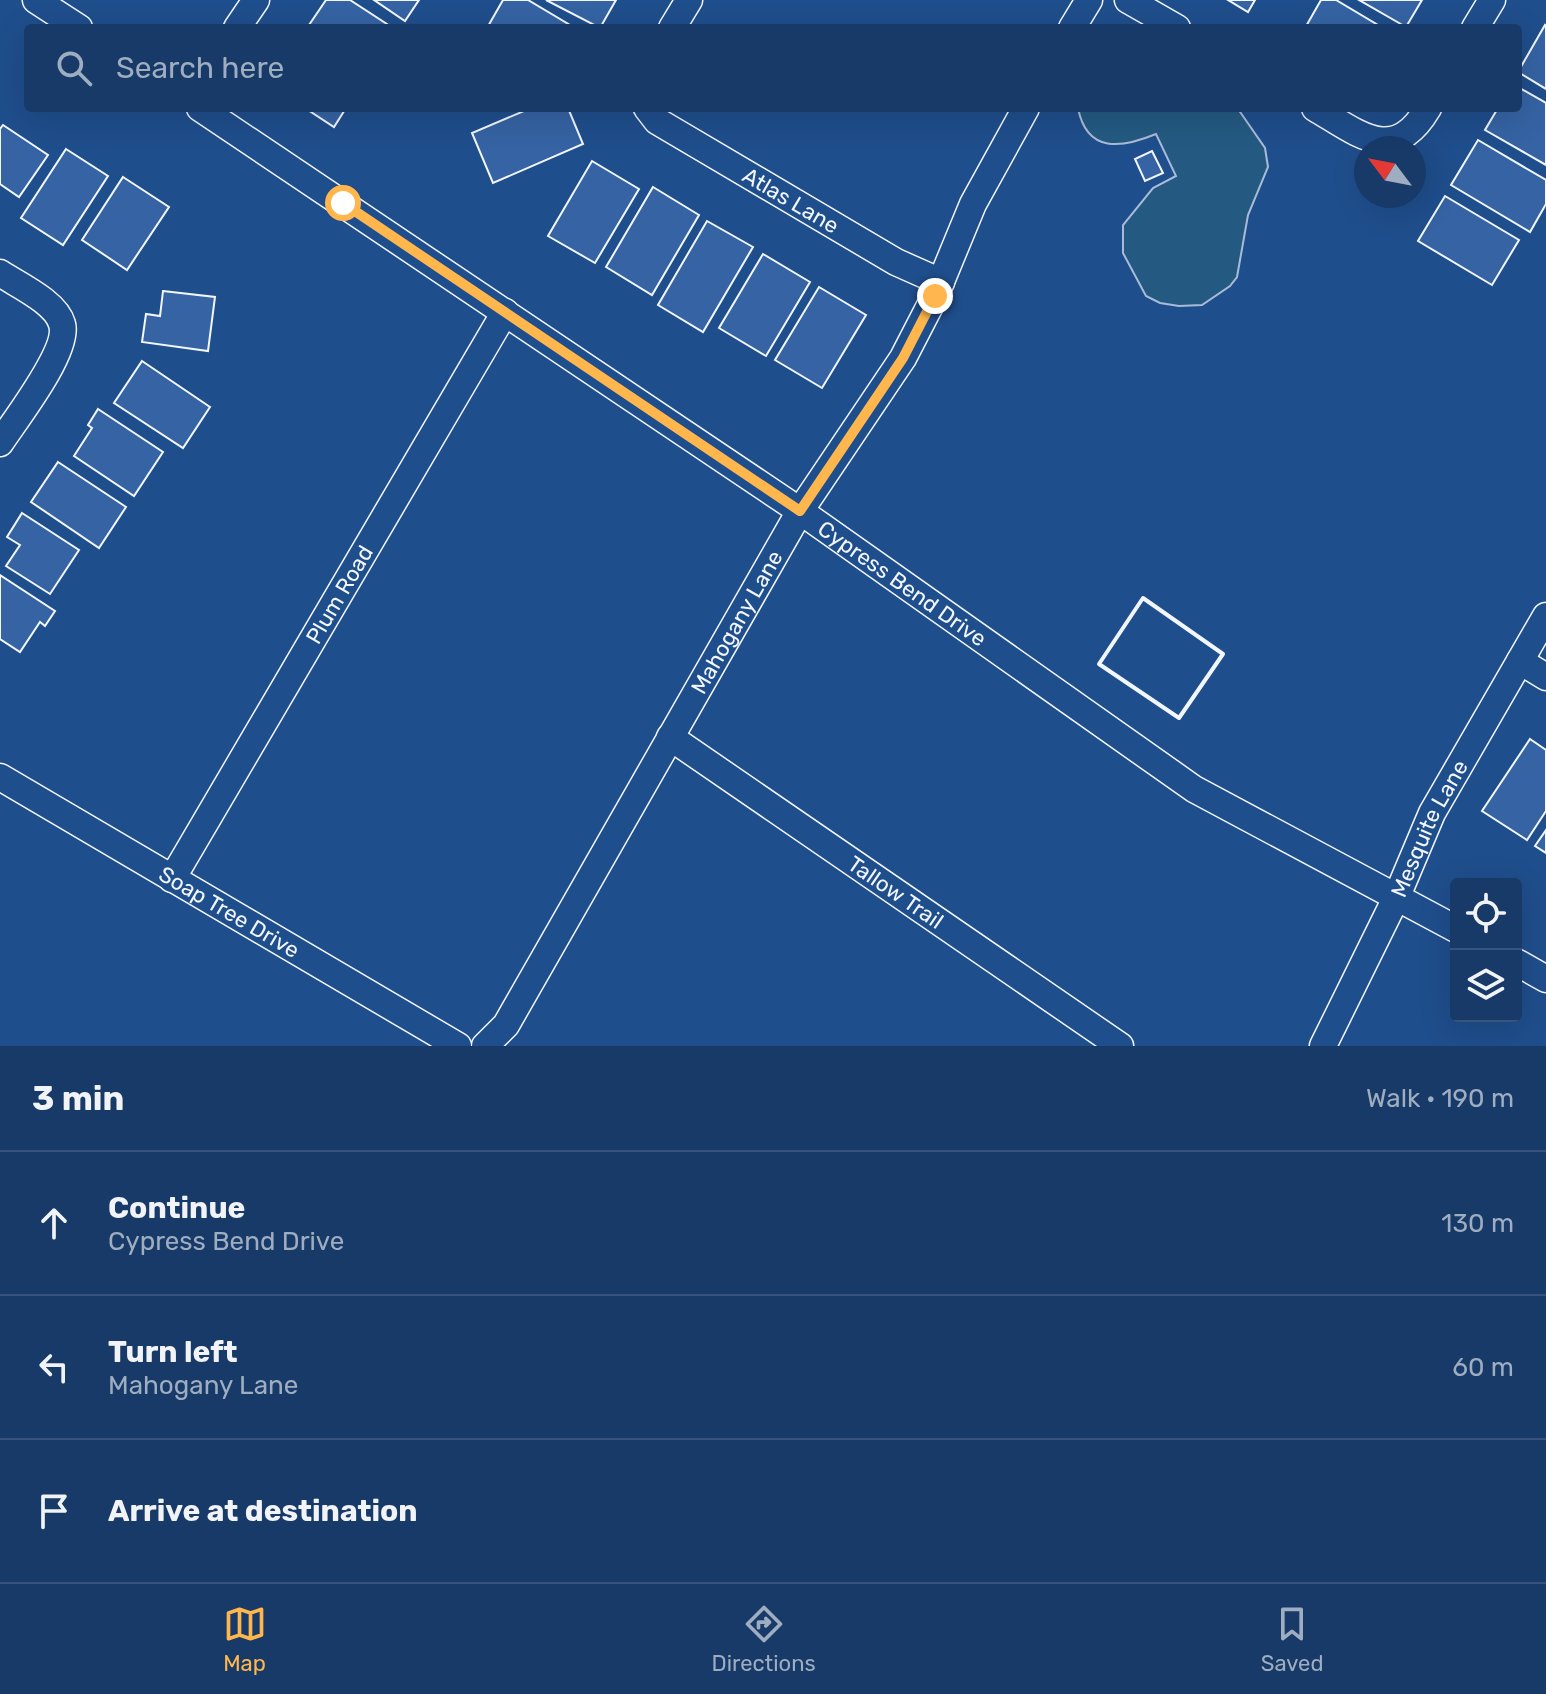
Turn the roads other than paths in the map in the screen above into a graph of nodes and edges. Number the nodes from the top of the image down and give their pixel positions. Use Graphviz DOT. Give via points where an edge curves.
graph roads {
  1 [pos="36,0"];
  2 [pos="256,0"];
  3 [pos="689,0"];
  4 [pos="1089,0"];
  5 [pos="1128,0"];
  6 [pos="1492,0"];
  7 [pos="73,24"];
  8 [pos="240,24"];
  9 [pos="674,24"];
  10 [pos="1074,24"];
  11 [pos="1170,24"];
  12 [pos="1477,24"];
  13 [pos="206,112"];
  14 [pos="650,112"];
  15 [pos="1024,112"];
  16 [pos="1322,112"];
  17 [pos="1425,112"];
  18 [pos="0,273"];
  19 [pos="941,282"];
  20 [pos="505,312"];
  21 [pos="0,443"];
  22 [pos="800,511"];
  23 [pos="1546,616"];
  24 [pos="1520,661"];
  25 [pos="1546,677"];
  26 [pos="670,737"];
  27 [pos="0,777"];
  28 [pos="172,879"];
  29 [pos="1397,896"];
  30 [pos="1450,926"];
  31 [pos="1522,965"];
  32 [pos="1546,979"];
  33 [pos="458,1046"];
  34 [pos="485,1046"];
  35 [pos="1120,1046"];
  36 [pos="1323,1046"];
  1 -- 7 [label="street"];
  2 -- 8 [label="street"];
  3 -- 9 [label="street"];
  4 -- 10 [label="street"];
  5 -- 11 [label="street"];
  6 -- 12 [label="street"];
  13 -- 20 [label="street, Cypress Bend Drive"];
  14 -- 19 [label="street, Atlas Lane" via="723,161 896,262"];
  15 -- 19 [label="street, Mahogany Lane" via="973,204"];
  16 -- 17 [label="street" via="1383,142 1412,131"];
  18 -- 21 [label="street" via="55,311 63,324 50,367"];
  19 -- 22 [label="street, Mahogany Lane" via="903,358"];
  20 -- 22 [label="street, Cypress Bend Drive"];
  20 -- 28 [label="street, Plum Road"];
  22 -- 26 [label="street, Mahogany Lane"];
  22 -- 29 [label="street, Cypress Bend Drive" via="1194,789"];
  23 -- 24 [label="street, Mesquite Lane"];
  24 -- 25 [label="street"];
  24 -- 29 [label="street, Mesquite Lane" via="1432,813"];
  26 -- 34 [label="street, Mahogany Lane" via="506,1025"];
  26 -- 35 [label="street, Tallow Trail"];
  27 -- 28 [label="street, Soap Tree Drive"];
  28 -- 33 [label="street, Soap Tree Drive"];
  29 -- 30 [label="street, Cypress Bend Drive"];
  29 -- 36 [label="street, Mesquite Lane"];
  31 -- 32 [label="street"];
}
